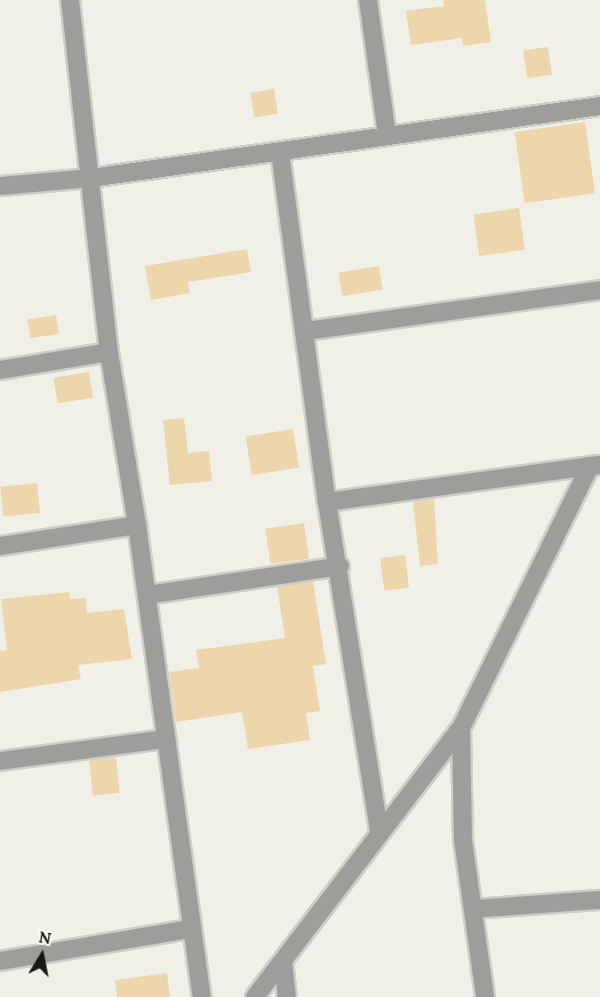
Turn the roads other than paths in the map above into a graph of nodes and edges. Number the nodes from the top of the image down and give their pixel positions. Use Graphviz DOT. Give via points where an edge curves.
graph roads {
  1 [pos="70,0"];
  2 [pos="368,0"];
  3 [pos="600,106"];
  4 [pos="387,136"];
  5 [pos="280,152"];
  6 [pos="91,178"];
  7 [pos="0,186"];
  8 [pos="600,290"];
  9 [pos="306,332"];
  10 [pos="109,352"];
  11 [pos="0,370"];
  12 [pos="595,466"];
  13 [pos="327,502"];
  14 [pos="137,525"];
  15 [pos="0,546"];
  16 [pos="340,566"];
  17 [pos="147,596"];
  18 [pos="461,728"];
  19 [pos="165,738"];
  20 [pos="0,761"];
  21 [pos="379,832"];
  22 [pos="600,900"];
  23 [pos="473,909"];
  24 [pos="190,930"];
  25 [pos="0,961"];
  26 [pos="283,961"];
  27 [pos="202,997"];
  28 [pos="255,997"];
  29 [pos="287,997"];
  30 [pos="485,997"];
  1 -- 6 [label="street"];
  2 -- 4 [label="street"];
  3 -- 4 [label="street"];
  4 -- 5 [label="street"];
  5 -- 6 [label="street"];
  5 -- 9 [label="street"];
  6 -- 7 [label="street"];
  6 -- 10 [label="street"];
  8 -- 9 [label="street"];
  9 -- 13 [label="street"];
  10 -- 11 [label="street"];
  10 -- 14 [label="street"];
  12 -- 13 [label="street"];
  12 -- 18 [label="street"];
  13 -- 16 [label="street"];
  14 -- 15 [label="street"];
  14 -- 17 [label="street"];
  16 -- 17 [label="street"];
  16 -- 21 [label="street"];
  17 -- 19 [label="street"];
  18 -- 21 [label="street"];
  18 -- 23 [label="street" via="463,840"];
  19 -- 20 [label="street"];
  19 -- 24 [label="street"];
  21 -- 26 [label="street"];
  22 -- 23 [label="street"];
  23 -- 30 [label="street"];
  24 -- 25 [label="street"];
  24 -- 27 [label="street"];
  26 -- 28 [label="street"];
  26 -- 29 [label="street"];
}
